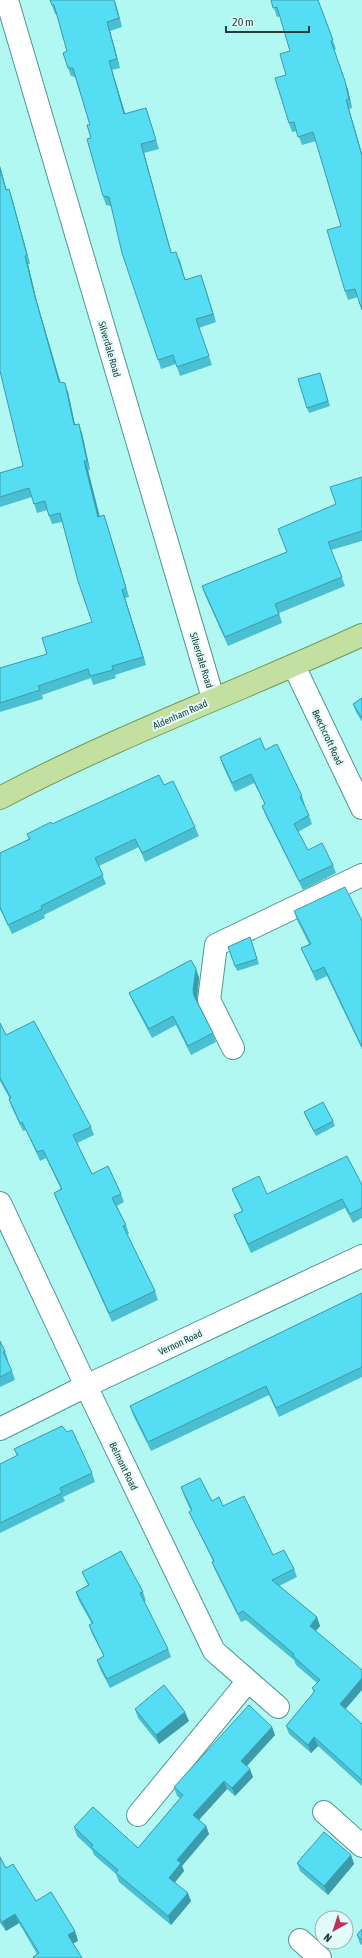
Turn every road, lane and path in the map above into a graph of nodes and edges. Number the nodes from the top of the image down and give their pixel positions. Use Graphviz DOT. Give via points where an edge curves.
graph roads {
  1 [pos="7,0"];
  2 [pos="362,635"];
  3 [pos="294,666"];
  4 [pos="213,698"];
  5 [pos="0,798"];
  6 [pos="362,808"];
  7 [pos="362,875"];
  8 [pos="233,1048"];
  9 [pos="0,1203"];
  10 [pos="362,1256"];
  11 [pos="86,1386"];
  12 [pos="0,1429"];
  13 [pos="248,1681"];
  14 [pos="278,1707"];
  15 [pos="324,1812"];
  16 [pos="138,1815"];
  17 [pos="362,1846"];
  18 [pos="300,1940"];
  19 [pos="320,1958"];
  1 -- 4 [label="street, Silverdale Road"];
  2 -- 3 [label="main road, Aldenham Road"];
  3 -- 4 [label="main road, Aldenham Road"];
  3 -- 6 [label="street, Beechcroft Road"];
  4 -- 5 [label="main road, Aldenham Road" via="46,774"];
  7 -- 8 [label="street" via="216,945 209,1000"];
  9 -- 11 [label="street, Belmont Road"];
  10 -- 11 [label="street, Vernon Road"];
  11 -- 12 [label="street, Vernon Road"];
  11 -- 13 [label="street, Belmont Road" via="214,1651"];
  13 -- 14 [label="street, Belmont Road"];
  13 -- 16 [label="street"];
  15 -- 17 [label="street"];
  18 -- 19 [label="street"];
}
